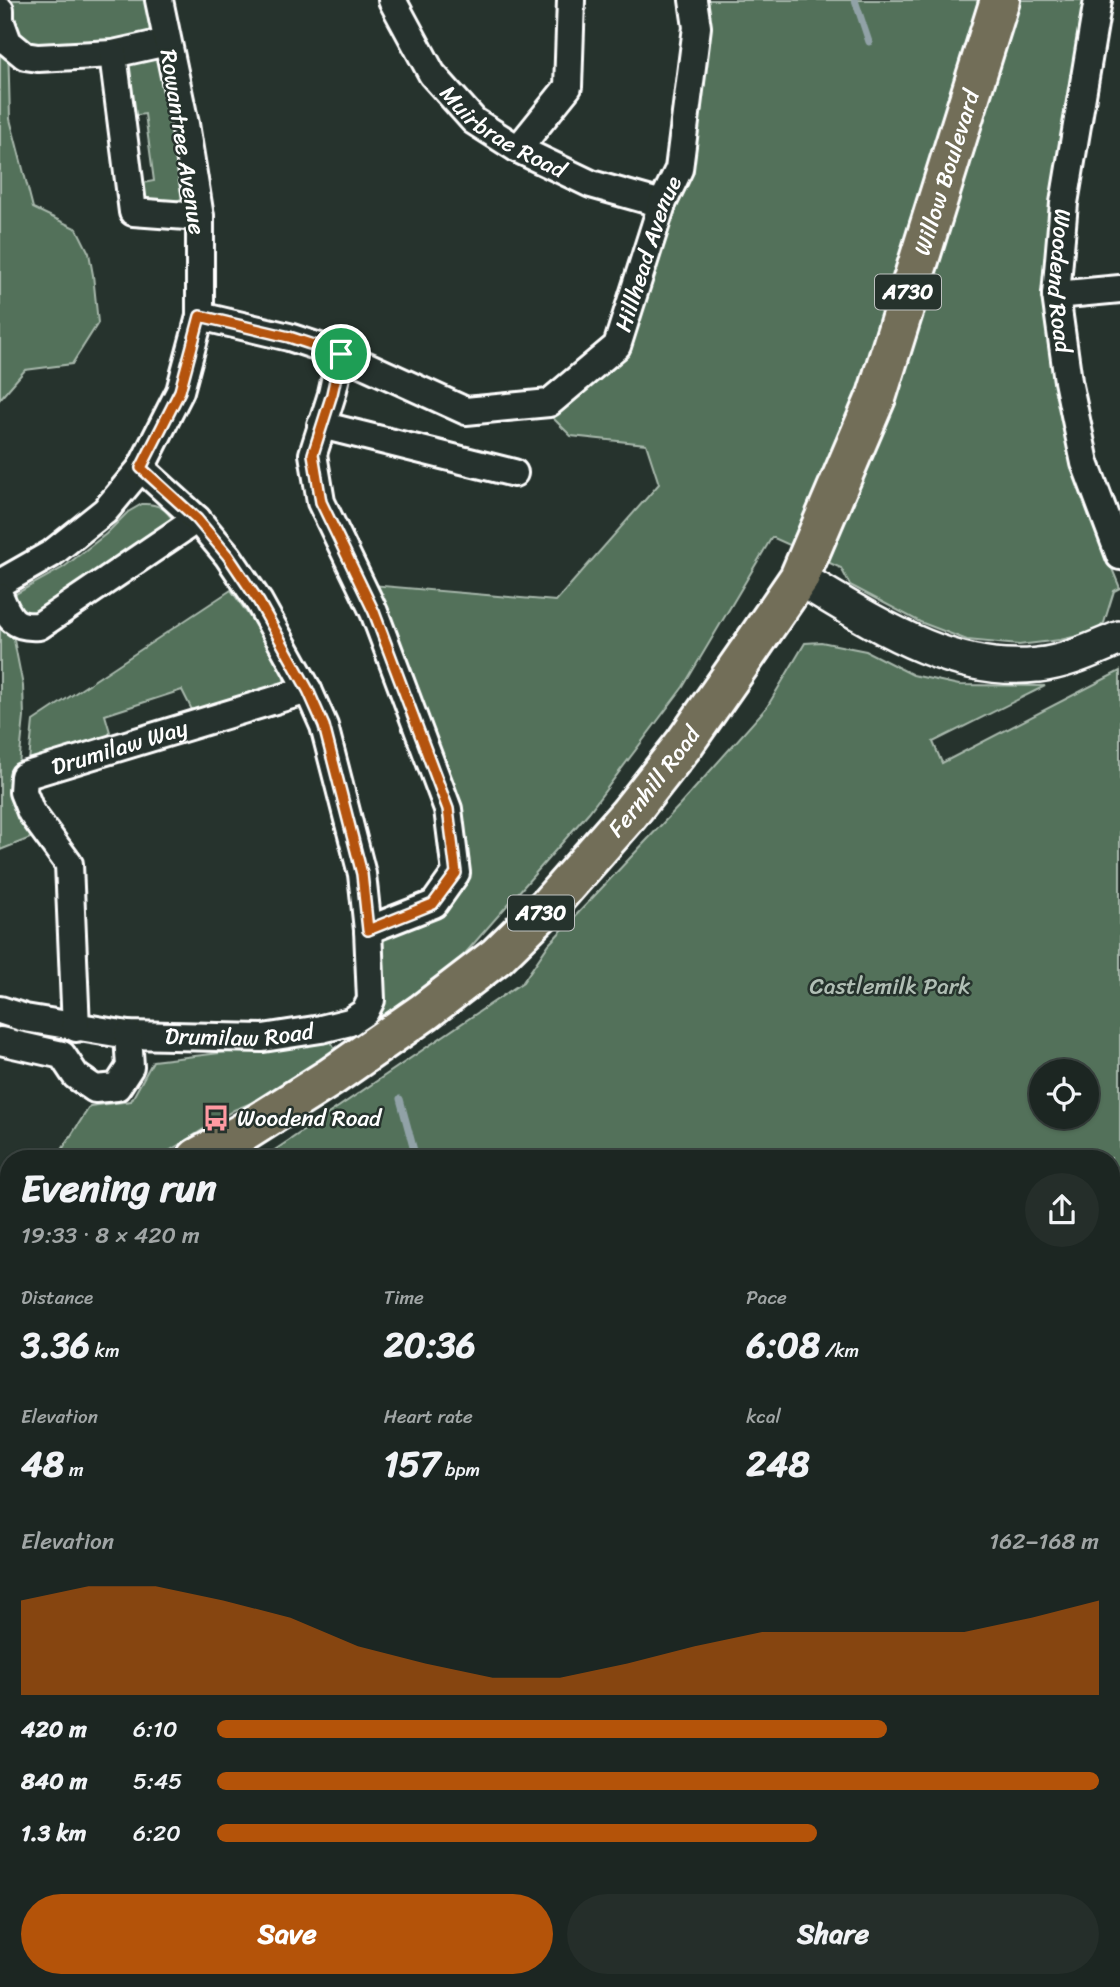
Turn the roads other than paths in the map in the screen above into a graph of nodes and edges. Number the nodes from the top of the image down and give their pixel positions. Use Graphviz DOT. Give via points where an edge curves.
graph roads {
  1 [pos="159,0"];
  2 [pos="392,0"];
  3 [pos="570,0"];
  4 [pos="693,0"];
  5 [pos="1000,0"];
  6 [pos="1098,0"];
  7 [pos="0,10"];
  8 [pos="167,42"];
  9 [pos="113,54"];
  10 [pos="518,149"];
  11 [pos="662,204"];
  12 [pos="200,216"];
  13 [pos="1120,289"];
  14 [pos="1056,295"];
  15 [pos="200,316"];
  16 [pos="341,354"];
  17 [pos="321,425"];
  18 [pos="141,468"];
  19 [pos="514,472"];
  20 [pos="197,519"];
  21 [pos="1120,556"];
  22 [pos="799,578"];
  23 [pos="0,583"];
  24 [pos="0,597"];
  25 [pos="1120,638"];
  26 [pos="308,690"];
  27 [pos="368,930"];
  28 [pos="0,1010"];
  29 [pos="76,1028"];
  30 [pos="128,1035"];
  31 [pos="0,1041"];
  32 [pos="212,1150"];
  1 -- 8 [label="street, Rowantree Avenue"];
  2 -- 10 [label="street, Muirbrae Road" via="432,74 474,121"];
  3 -- 10 [label="street" via="568,87"];
  4 -- 11 [label="street, Hillhead Avenue" via="697,27 679,169"];
  5 -- 22 [label="main road, Willow Boulevard / A730" via="877,395"];
  6 -- 14 [label="street, Woodend Road" via="1064,203"];
  7 -- 9 [label="street" via="8,42 25,56"];
  8 -- 9 [label="street"];
  8 -- 12 [label="street, Rowantree Avenue"];
  9 -- 12 [label="street" via="133,212"];
  10 -- 11 [label="street, Muirbrae Road" via="591,184"];
  11 -- 16 [label="street, Hillhead Avenue" via="617,346 549,403 466,411"];
  12 -- 15 [label="street, Rowantree Avenue"];
  13 -- 14 [label="street"];
  14 -- 21 [label="street, Woodend Road" via="1085,463"];
  15 -- 16 [label="street, Hillhead Avenue"];
  15 -- 18 [label="street, Rowantree Avenue" via="180,391"];
  16 -- 17 [label="street"];
  17 -- 19 [label="street"];
  17 -- 27 [label="street" via="313,454 321,502 374,612 448,809 456,873 433,904"];
  18 -- 20 [label="street"];
  18 -- 23 [label="street, Rowantree Avenue" via="105,512 51,554"];
  20 -- 24 [label="street" via="39,626 14,623"];
  20 -- 26 [label="street" via="259,602"];
  22 -- 25 [label="street" via="878,625 948,656 990,666 1049,663"];
  22 -- 32 [label="main road, Fernhill Road / A730" via="684,744 629,814 497,956 331,1077"];
  26 -- 27 [label="street" via="324,726 362,874"];
  26 -- 29 [label="street, Drumilaw Way" via="24,776 23,792 31,811 69,864"];
  27 -- 30 [label="street, Drumilaw Road" via="371,1000 365,1012 350,1022 263,1038"];
  28 -- 29 [label="street, Drumilaw Road"];
  29 -- 30 [label="street, Drumilaw Road"];
  30 -- 31 [label="street" via="130,1067 117,1087 95,1089 76,1076 62,1055"];
}
